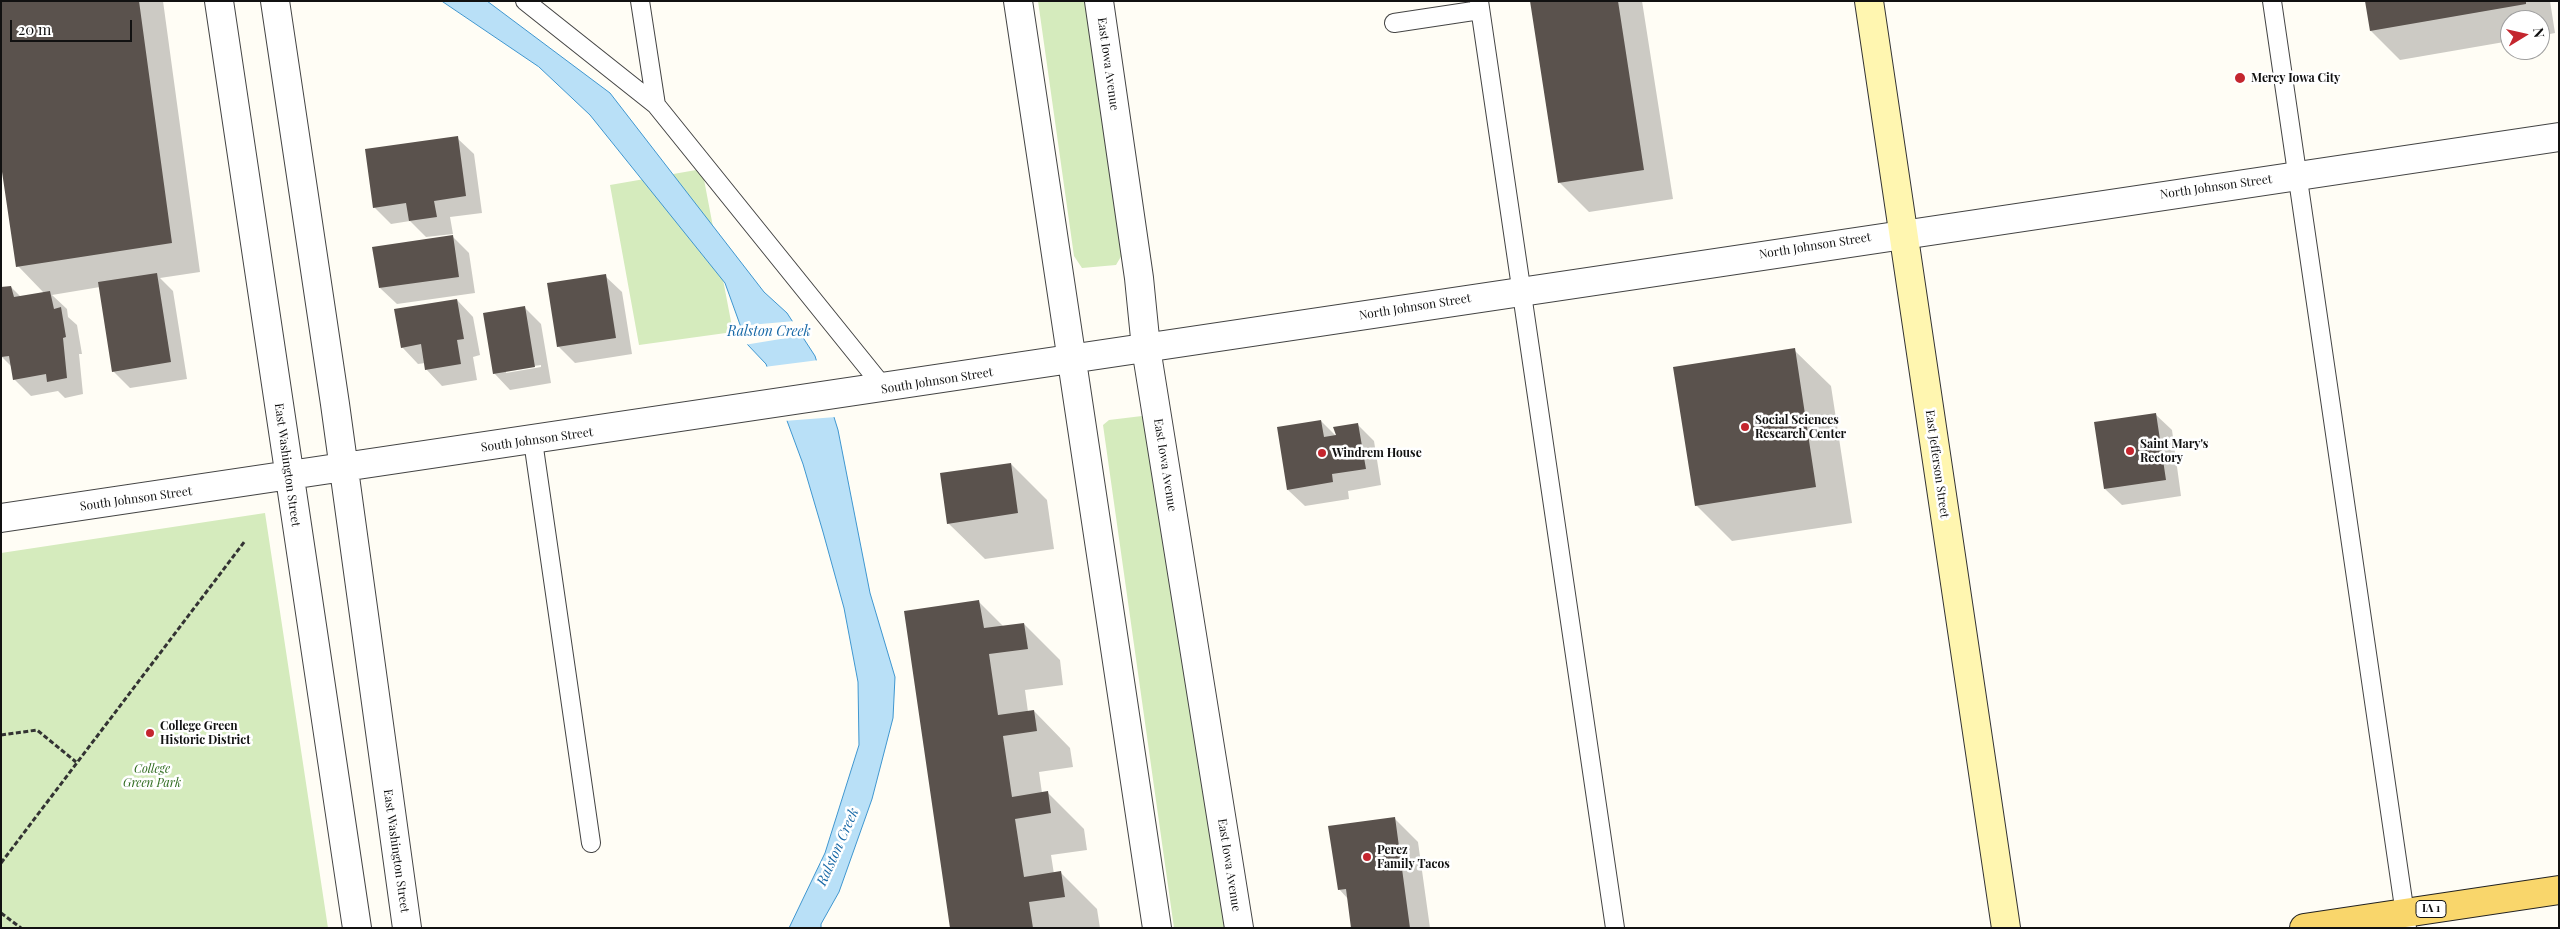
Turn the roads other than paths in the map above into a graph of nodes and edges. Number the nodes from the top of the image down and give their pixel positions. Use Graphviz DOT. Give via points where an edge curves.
graph roads {
  1 [pos="219,1"];
  2 [pos="275,1"];
  3 [pos="525,1"];
  4 [pos="640,1"];
  5 [pos="1018,1"];
  6 [pos="1099,1"];
  7 [pos="1869,1"];
  8 [pos="2272,1"];
  9 [pos="1480,6"];
  10 [pos="1394,23"];
  11 [pos="656,105"];
  12 [pos="2559,137"];
  13 [pos="2297,175"];
  14 [pos="1903,233"];
  15 [pos="1521,291"];
  16 [pos="1146,348"];
  17 [pos="1072,360"];
  18 [pos="885,389"];
  19 [pos="533,440"];
  20 [pos="343,468"];
  21 [pos="289,476"];
  22 [pos="1,518"];
  23 [pos="591,842"];
  24 [pos="2559,890"];
  25 [pos="2406,920"];
  26 [pos="357,928"];
  27 [pos="407,928"];
  28 [pos="1157,928"];
  29 [pos="1239,928"];
  30 [pos="1615,928"];
  31 [pos="2006,928"];
  32 [pos="2304,928"];
  1 -- 21 [label="street, East Washington Street"];
  2 -- 20 [label="street, East Washington Street"];
  3 -- 11 [label="lane"];
  4 -- 11 [label="lane"];
  5 -- 17 [label="street"];
  6 -- 16 [label="street, East Iowa Avenue"];
  7 -- 14 [label="main road, East Jefferson Street"];
  8 -- 13 [label="lane"];
  9 -- 10 [label="lane"];
  9 -- 15 [label="lane"];
  11 -- 18 [label="lane"];
  12 -- 13 [label="street, North Johnson Street"];
  13 -- 14 [label="street, North Johnson Street"];
  13 -- 25 [label="lane"];
  14 -- 15 [label="street, North Johnson Street"];
  14 -- 31 [label="main road, East Jefferson Street"];
  15 -- 16 [label="street, North Johnson Street"];
  15 -- 30 [label="lane"];
  16 -- 17 [label="street, North Johnson Street"];
  16 -- 29 [label="street, East Iowa Avenue"];
  17 -- 18 [label="street, South Johnson Street"];
  17 -- 28 [label="street"];
  18 -- 19 [label="street, South Johnson Street"];
  19 -- 20 [label="street, South Johnson Street"];
  19 -- 23 [label="lane"];
  20 -- 21 [label="street, South Johnson Street"];
  20 -- 27 [label="street, East Washington Street"];
  21 -- 22 [label="street, South Johnson Street"];
  21 -- 26 [label="street, East Washington Street"];
  24 -- 25 [label="main road, IA 1"];
  25 -- 32 [label="main road, IA 1"];
}
